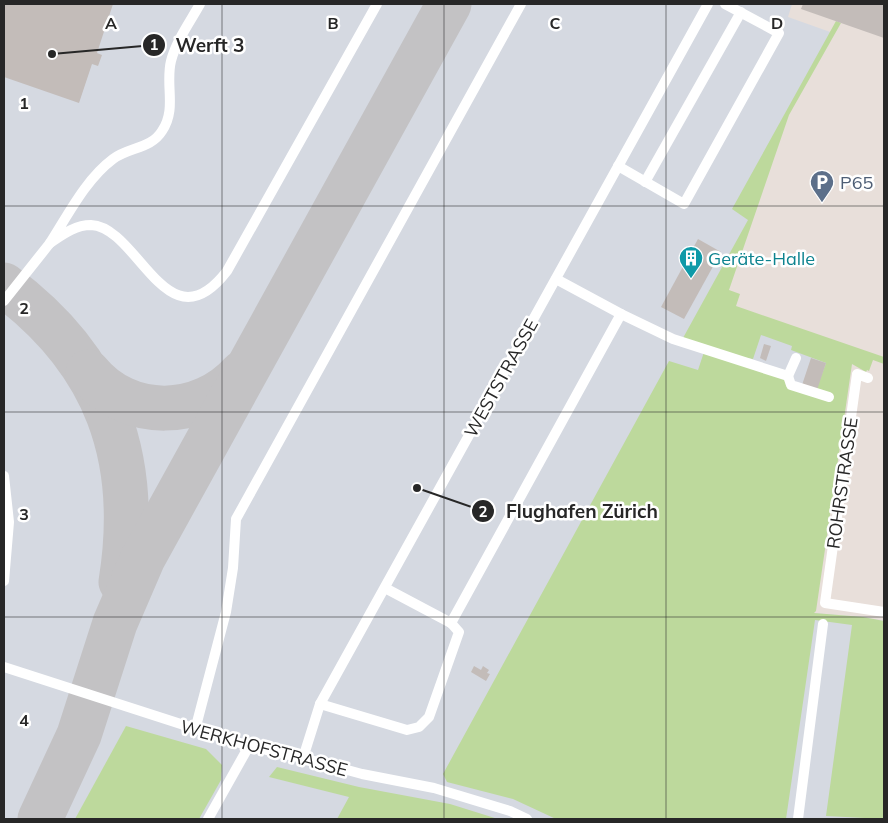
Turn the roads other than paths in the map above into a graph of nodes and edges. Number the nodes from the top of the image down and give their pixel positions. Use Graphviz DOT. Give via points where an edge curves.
graph roads {
  1 [pos="200,4"];
  2 [pos="377,4"];
  3 [pos="521,4"];
  4 [pos="708,4"];
  5 [pos="725,4"];
  6 [pos="741,12"];
  7 [pos="618,166"];
  8 [pos="646,182"];
  9 [pos="50,244"];
  10 [pos="556,279"];
  11 [pos="4,301"];
  12 [pos="621,314"];
  13 [pos="796,358"];
  14 [pos="788,376"];
  15 [pos="868,378"];
  16 [pos="829,397"];
  17 [pos="4,476"];
  18 [pos="4,581"];
  19 [pos="385,588"];
  20 [pos="884,612"];
  21 [pos="451,623"];
  22 [pos="823,624"];
  23 [pos="4,668"];
  24 [pos="320,704"];
  25 [pos="195,730"];
  26 [pos="249,746"];
  27 [pos="303,758"];
  28 [pos="208,819"];
  29 [pos="527,819"];
  30 [pos="798,819"];
  1 -- 9 [label="lane" via="171,60 170,111 164,130 152,142 108,163 76,202"];
  2 -- 9 [label="lane" via="227,271 215,285 190,296 172,293 155,281 108,230 92,225 74,229"];
  3 -- 25 [label="lane" via="236,519 226,612"];
  4 -- 7 [label="lane, WESTSTRASSE"];
  5 -- 6 [label="lane"];
  6 -- 8 [label="lane"];
  6 -- 8 [label="lane" via="780,33 684,204"];
  7 -- 8 [label="lane"];
  7 -- 10 [label="lane, WESTSTRASSE"];
  9 -- 11 [label="lane"];
  10 -- 12 [label="lane"];
  10 -- 19 [label="lane, WESTSTRASSE"];
  12 -- 14 [label="lane" via="673,339"];
  12 -- 21 [label="lane"];
  13 -- 14 [label="lane"];
  14 -- 16 [label="lane" via="791,385"];
  15 -- 20 [label="lane, ROHRSTRASSE" via="857,374 826,603"];
  17 -- 18 [label="lane" via="9,522"];
  19 -- 21 [label="lane"];
  19 -- 24 [label="lane, WESTSTRASSE"];
  21 -- 24 [label="lane" via="459,632 429,717 419,727 407,730"];
  22 -- 30 [label="lane"];
  23 -- 25 [label="lane, WERKHOFSTRASSE"];
  24 -- 27 [label="lane, WESTSTRASSE"];
  25 -- 26 [label="lane, WERKHOFSTRASSE"];
  26 -- 27 [label="lane, WERKHOFSTRASSE"];
  26 -- 28 [label="lane"];
  27 -- 29 [label="lane, WERKHOFSTRASSE" via="434,788"];
}
